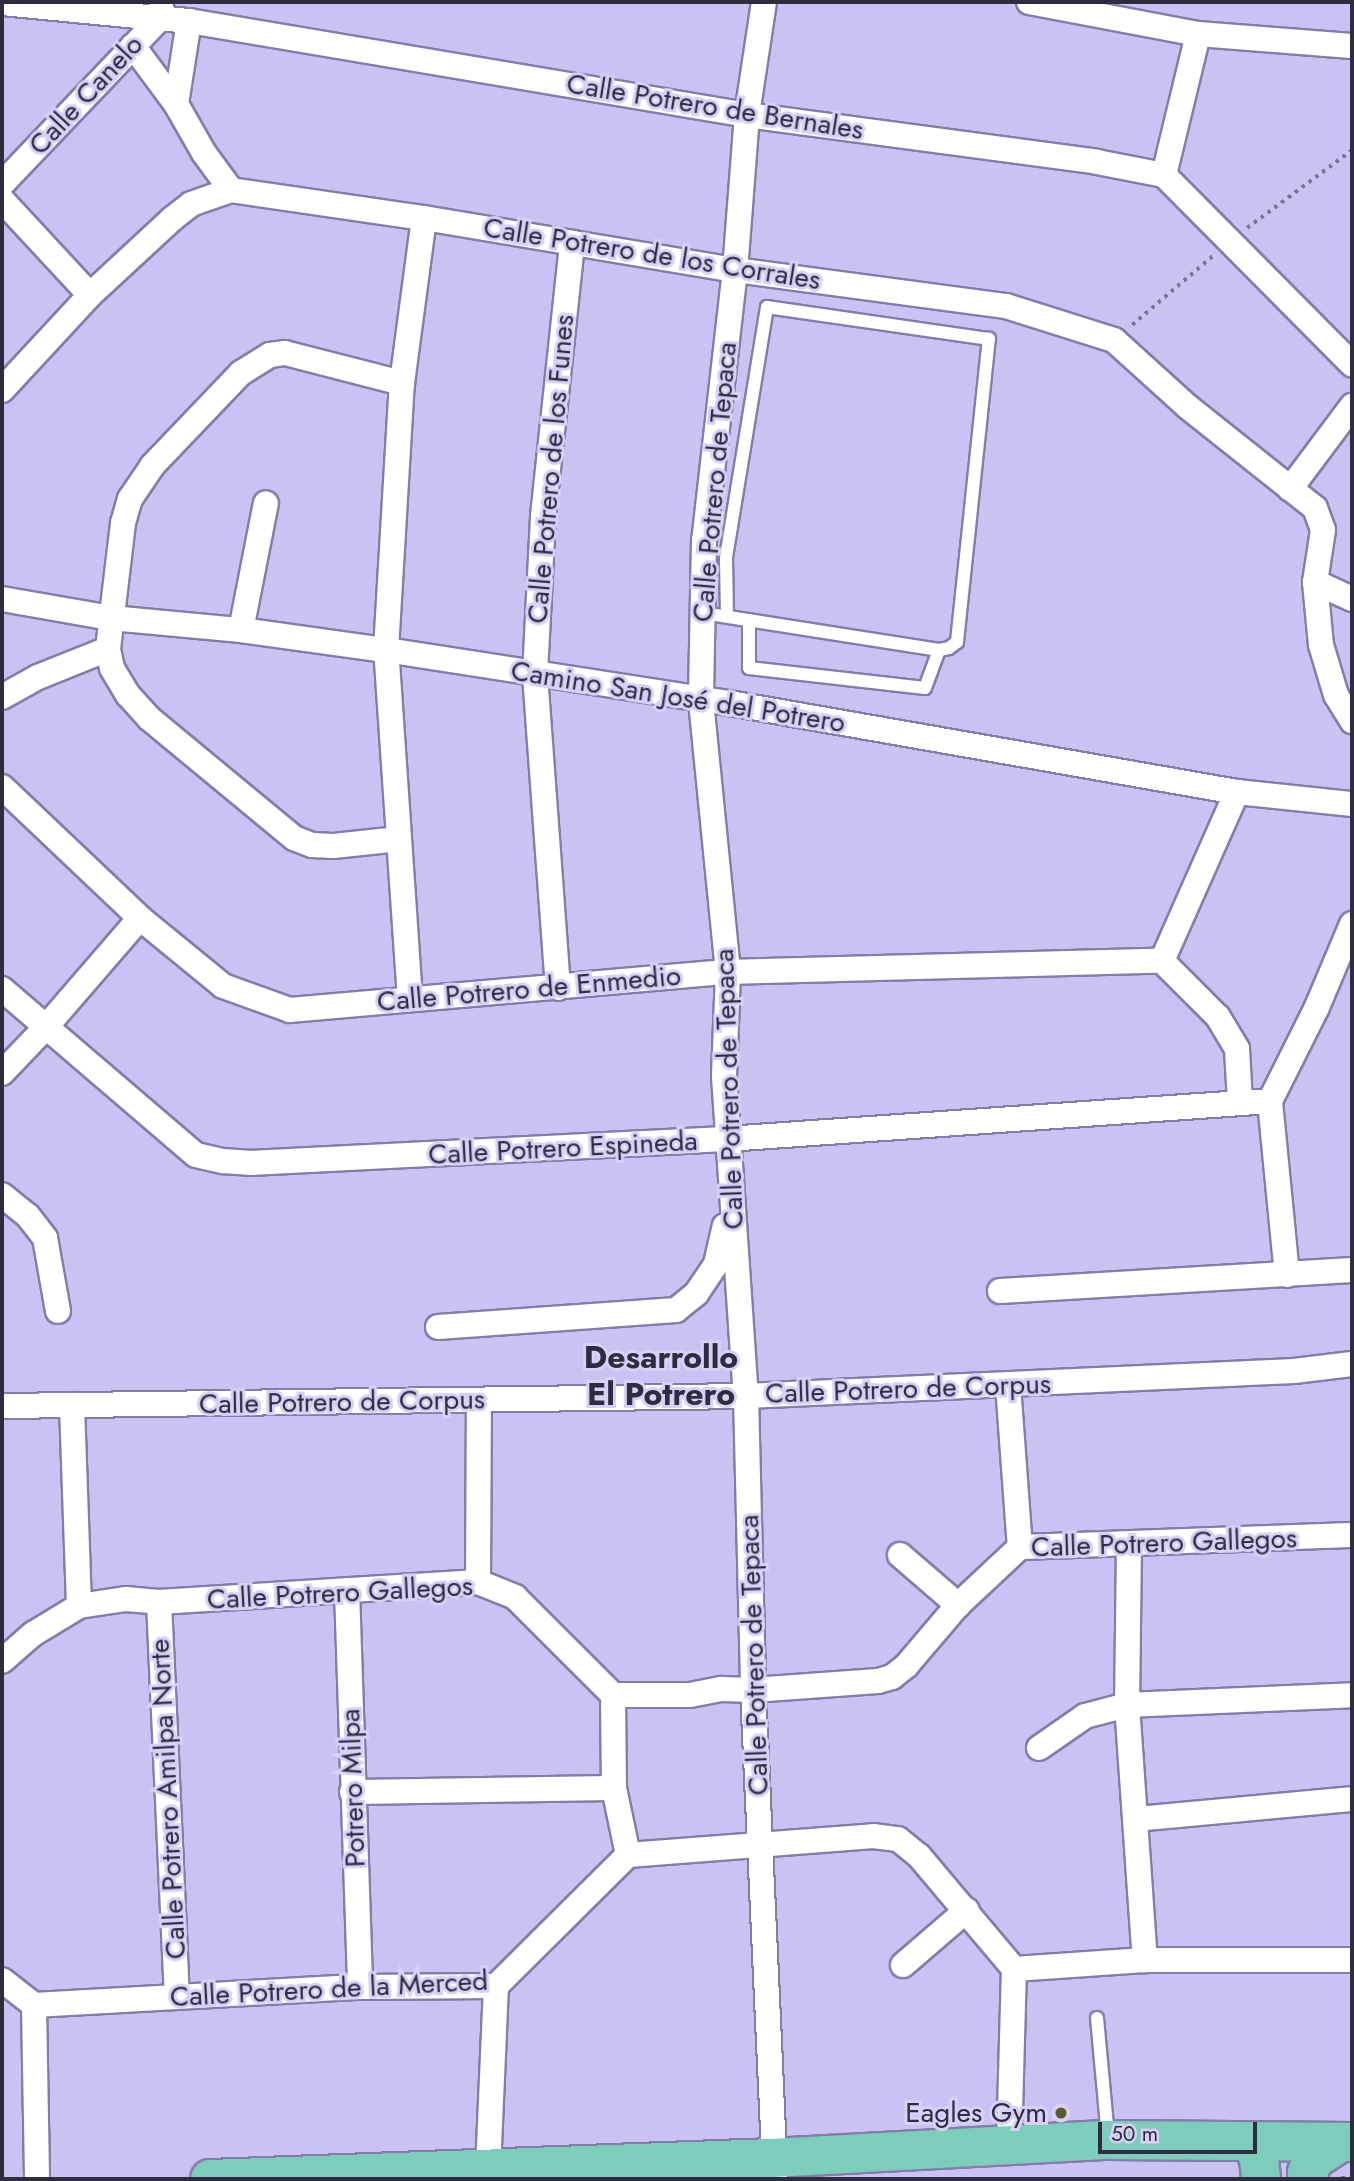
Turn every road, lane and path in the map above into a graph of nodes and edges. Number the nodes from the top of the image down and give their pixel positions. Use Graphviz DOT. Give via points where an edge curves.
graph roads {
  1 [pos="764,2"];
  2 [pos="1029,2"];
  3 [pos="2,3"];
  4 [pos="161,10"];
  5 [pos="189,21"];
  6 [pos="1198,34"];
  7 [pos="133,46"];
  8 [pos="1350,51"];
  9 [pos="176,104"];
  10 [pos="747,115"];
  11 [pos="1164,175"];
  12 [pos="2,184"];
  13 [pos="231,190"];
  14 [pos="2,200"];
  15 [pos="424,218"];
  16 [pos="572,243"];
  17 [pos="735,270"];
  18 [pos="90,295"];
  19 [pos="1352,363"];
  20 [pos="402,383"];
  21 [pos="2,390"];
  22 [pos="1352,407"];
  23 [pos="1290,489"];
  24 [pos="266,503"];
  25 [pos="1315,582"];
  26 [pos="2,599"];
  27 [pos="1352,599"];
  28 [pos="715,615"];
  29 [pos="111,618"];
  30 [pos="749,620"];
  31 [pos="241,630"];
  32 [pos="108,649"];
  33 [pos="940,649"];
  34 [pos="386,650"];
  35 [pos="535,675"];
  36 [pos="2,697"];
  37 [pos="701,701"];
  38 [pos="1352,720"];
  39 [pos="2,787"];
  40 [pos="1237,792"];
  41 [pos="1352,804"];
  42 [pos="399,839"];
  43 [pos="139,918"];
  44 [pos="1352,925"];
  45 [pos="1162,961"];
  46 [pos="728,972"];
  47 [pos="558,988"];
  48 [pos="2,989"];
  49 [pos="410,999"];
  50 [pos="45,1028"];
  51 [pos="2,1073"];
  52 [pos="1270,1101"];
  53 [pos="1240,1102"];
  54 [pos="727,1139"];
  55 [pos="2,1195"];
  56 [pos="730,1205"];
  57 [pos="1352,1270"];
  58 [pos="1287,1275"];
  59 [pos="1000,1291"];
  60 [pos="58,1311"];
  61 [pos="438,1327"];
  62 [pos="1352,1364"];
  63 [pos="1008,1385"];
  64 [pos="746,1396"];
  65 [pos="479,1400"];
  66 [pos="72,1405"];
  67 [pos="2,1406"];
  68 [pos="1352,1535"];
  69 [pos="1129,1545"];
  70 [pos="1020,1547"];
  71 [pos="900,1555"];
  72 [pos="478,1581"];
  73 [pos="347,1590"];
  74 [pos="159,1602"];
  75 [pos="958,1605"];
  76 [pos="79,1606"];
  77 [pos="2,1661"];
  78 [pos="753,1690"];
  79 [pos="613,1695"];
  80 [pos="1352,1695"];
  81 [pos="1127,1705"];
  82 [pos="1039,1748"];
  83 [pos="614,1788"];
  84 [pos="352,1792"];
  85 [pos="1352,1800"];
  86 [pos="1136,1819"];
  87 [pos="761,1846"];
  88 [pos="628,1855"];
  89 [pos="967,1910"];
  90 [pos="1145,1960"];
  91 [pos="1352,1960"];
  92 [pos="903,1965"];
  93 [pos="1014,1969"];
  94 [pos="2,1980"];
  95 [pos="496,1986"];
  96 [pos="360,1987"];
  97 [pos="177,1995"];
  98 [pos="34,2005"];
  99 [pos="1097,2018"];
  100 [pos="1109,2140"];
  101 [pos="1252,2143"];
  102 [pos="1009,2147"];
  103 [pos="1345,2161"];
  104 [pos="488,2169"];
  105 [pos="774,2169"];
  106 [pos="37,2179"];
  107 [pos="211,2179"];
  108 [pos="1261,2179"];
  109 [pos="1309,2179"];
  1 -- 10 [label="street, Calle Potrero de Tepaca"];
  2 -- 6 [label="street"];
  3 -- 4 [label="street, Calle Potrero de Bernales"];
  4 -- 5 [label="street, Calle Potrero de Bernales"];
  4 -- 7 [label="street, Calle Canelo"];
  5 -- 9 [label="street"];
  5 -- 10 [label="street, Calle Potrero de Bernales"];
  6 -- 8 [label="street"];
  6 -- 11 [label="street"];
  7 -- 9 [label="street"];
  7 -- 12 [label="street, Calle Canelo"];
  9 -- 13 [label="street"];
  10 -- 11 [label="street, Calle Potrero de Bernales"];
  10 -- 17 [label="street, Calle Potrero de Tepaca"];
  11 -- 19 [label="street"];
  13 -- 15 [label="street, Calle Potrero de los Corrales"];
  13 -- 18 [label="street, Calle Potrero de los Corrales" via="191,204"];
  14 -- 18 [label="street"];
  15 -- 16 [label="street, Calle Potrero de los Corrales"];
  15 -- 20 [label="street"];
  16 -- 17 [label="street, Calle Potrero de los Corrales"];
  16 -- 35 [label="street, Calle Potrero de los Funes" via="543,516"];
  17 -- 23 [label="street, Calle Potrero de los Corrales" via="1006,306 1114,340"];
  17 -- 28 [label="street, Calle Potrero de Tepaca" via="704,540"];
  18 -- 21 [label="street, Calle Potrero de los Corrales"];
  20 -- 29 [label="street" via="285,353 270,355 241,373 152,466 130,499"];
  20 -- 34 [label="street"];
  22 -- 23 [label="street"];
  23 -- 25 [label="street, Calle Potrero de los Corrales" via="1315,509 1323,530"];
  24 -- 31 [label="street"];
  25 -- 27 [label="street"];
  25 -- 38 [label="street" via="1321,645 1336,695"];
  26 -- 29 [label="street, Camino San José del Potrero"];
  28 -- 30 [label="lane"];
  28 -- 33 [label="lane" via="767,307 989,339 957,642"];
  28 -- 37 [label="street, Calle Potrero de Tepaca"];
  29 -- 31 [label="street, Camino San José del Potrero"];
  29 -- 32 [label="street"];
  30 -- 33 [label="lane"];
  30 -- 33 [label="lane" via="749,668 925,688"];
  31 -- 34 [label="street, Camino San José del Potrero"];
  32 -- 36 [label="street" via="37,677"];
  32 -- 42 [label="street" via="112,668 128,695 149,718 294,838 333,846"];
  34 -- 35 [label="street, Camino San José del Potrero"];
  34 -- 42 [label="street"];
  35 -- 37 [label="street, Camino San José del Potrero"];
  35 -- 47 [label="street, Calle Potrero de los Funes"];
  37 -- 40 [label="street, Camino San José del Potrero"];
  37 -- 46 [label="street, Calle Potrero de Tepaca"];
  39 -- 43 [label="street, Calle Potrero de Enmedio"];
  40 -- 41 [label="street, Camino San José del Potrero"];
  40 -- 45 [label="street"];
  42 -- 49 [label="street"];
  43 -- 49 [label="street, Calle Potrero de Enmedio" via="223,986 290,1010"];
  43 -- 50 [label="street"];
  44 -- 52 [label="street"];
  45 -- 46 [label="street, Calle Potrero de Enmedio"];
  45 -- 53 [label="street" via="1219,1017 1237,1049"];
  46 -- 47 [label="street, Calle Potrero de Enmedio"];
  46 -- 54 [label="street, Calle Potrero de Tepaca"];
  47 -- 49 [label="street, Calle Potrero de Enmedio"];
  48 -- 50 [label="street, Calle Potrero Espineda"];
  50 -- 51 [label="street"];
  50 -- 54 [label="street, Calle Potrero Espineda" via="196,1155 223,1161"];
  52 -- 53 [label="street, Calle Potrero Espineda"];
  52 -- 58 [label="street"];
  53 -- 54 [label="street, Calle Potrero Espineda"];
  54 -- 56 [label="street, Calle Potrero de Tepaca"];
  55 -- 60 [label="street" via="46,1238"];
  56 -- 61 [label="street" via="716,1264 696,1294 676,1310"];
  56 -- 64 [label="street, Calle Potrero de Tepaca"];
  57 -- 58 [label="street"];
  58 -- 59 [label="street"];
  62 -- 63 [label="street, Calle Potrero de Corpus"];
  63 -- 64 [label="street, Calle Potrero de Corpus"];
  63 -- 70 [label="street"];
  64 -- 65 [label="street, Calle Potrero de Corpus"];
  64 -- 78 [label="street, Calle Potrero de Tepaca"];
  65 -- 66 [label="street, Calle Potrero de Corpus"];
  65 -- 72 [label="street"];
  66 -- 67 [label="street, Calle Potrero de Corpus"];
  66 -- 76 [label="street"];
  68 -- 69 [label="street, Calle Potrero Gallegos"];
  69 -- 70 [label="street, Calle Potrero Gallegos"];
  69 -- 81 [label="street"];
  70 -- 75 [label="street, Calle Potrero Gallegos"];
  71 -- 75 [label="street"];
  72 -- 73 [label="street, Calle Potrero Gallegos"];
  72 -- 79 [label="street, Calle Potrero Gallegos" via="515,1597"];
  73 -- 74 [label="street, Calle Potrero Gallegos"];
  73 -- 84 [label="street, Potrero Milpa"];
  74 -- 76 [label="street, Calle Potrero Gallegos" via="126,1599"];
  74 -- 97 [label="street, Calle Potrero Amilpa Norte"];
  75 -- 78 [label="street, Calle Potrero Gallegos" via="892,1677"];
  76 -- 77 [label="street, Calle Potrero Gallegos" via="33,1634"];
  78 -- 79 [label="street, Calle Potrero Gallegos"];
  78 -- 87 [label="street, Calle Potrero de Tepaca"];
  79 -- 83 [label="street"];
  80 -- 81 [label="street"];
  81 -- 82 [label="street" via="1085,1716"];
  81 -- 86 [label="street"];
  83 -- 84 [label="street"];
  83 -- 88 [label="street"];
  84 -- 96 [label="street, Potrero Milpa"];
  85 -- 86 [label="street"];
  86 -- 90 [label="street"];
  87 -- 88 [label="street"];
  87 -- 89 [label="street" via="873,1836 898,1839"];
  87 -- 105 [label="street, Calle Potrero de Tepaca"];
  88 -- 95 [label="street, Calle Potrero de la Merced"];
  89 -- 92 [label="street"];
  89 -- 93 [label="street"];
  90 -- 91 [label="street"];
  90 -- 93 [label="street"];
  93 -- 102 [label="street"];
  94 -- 98 [label="street"];
  95 -- 96 [label="street, Calle Potrero de la Merced"];
  95 -- 104 [label="street"];
  96 -- 97 [label="street, Calle Potrero de la Merced"];
  97 -- 98 [label="street, Calle Potrero de la Merced"];
  98 -- 106 [label="street"];
  99 -- 100 [label="lane"];
  100 -- 101 [label="main road"];
  100 -- 102 [label="main road"];
  101 -- 103 [label="main road"];
  101 -- 108 [label="main road"];
  102 -- 105 [label="main road"];
  103 -- 109 [label="main road" via="1315,2159 1307,2172"];
  104 -- 105 [label="main road"];
  104 -- 107 [label="main road"];
}
